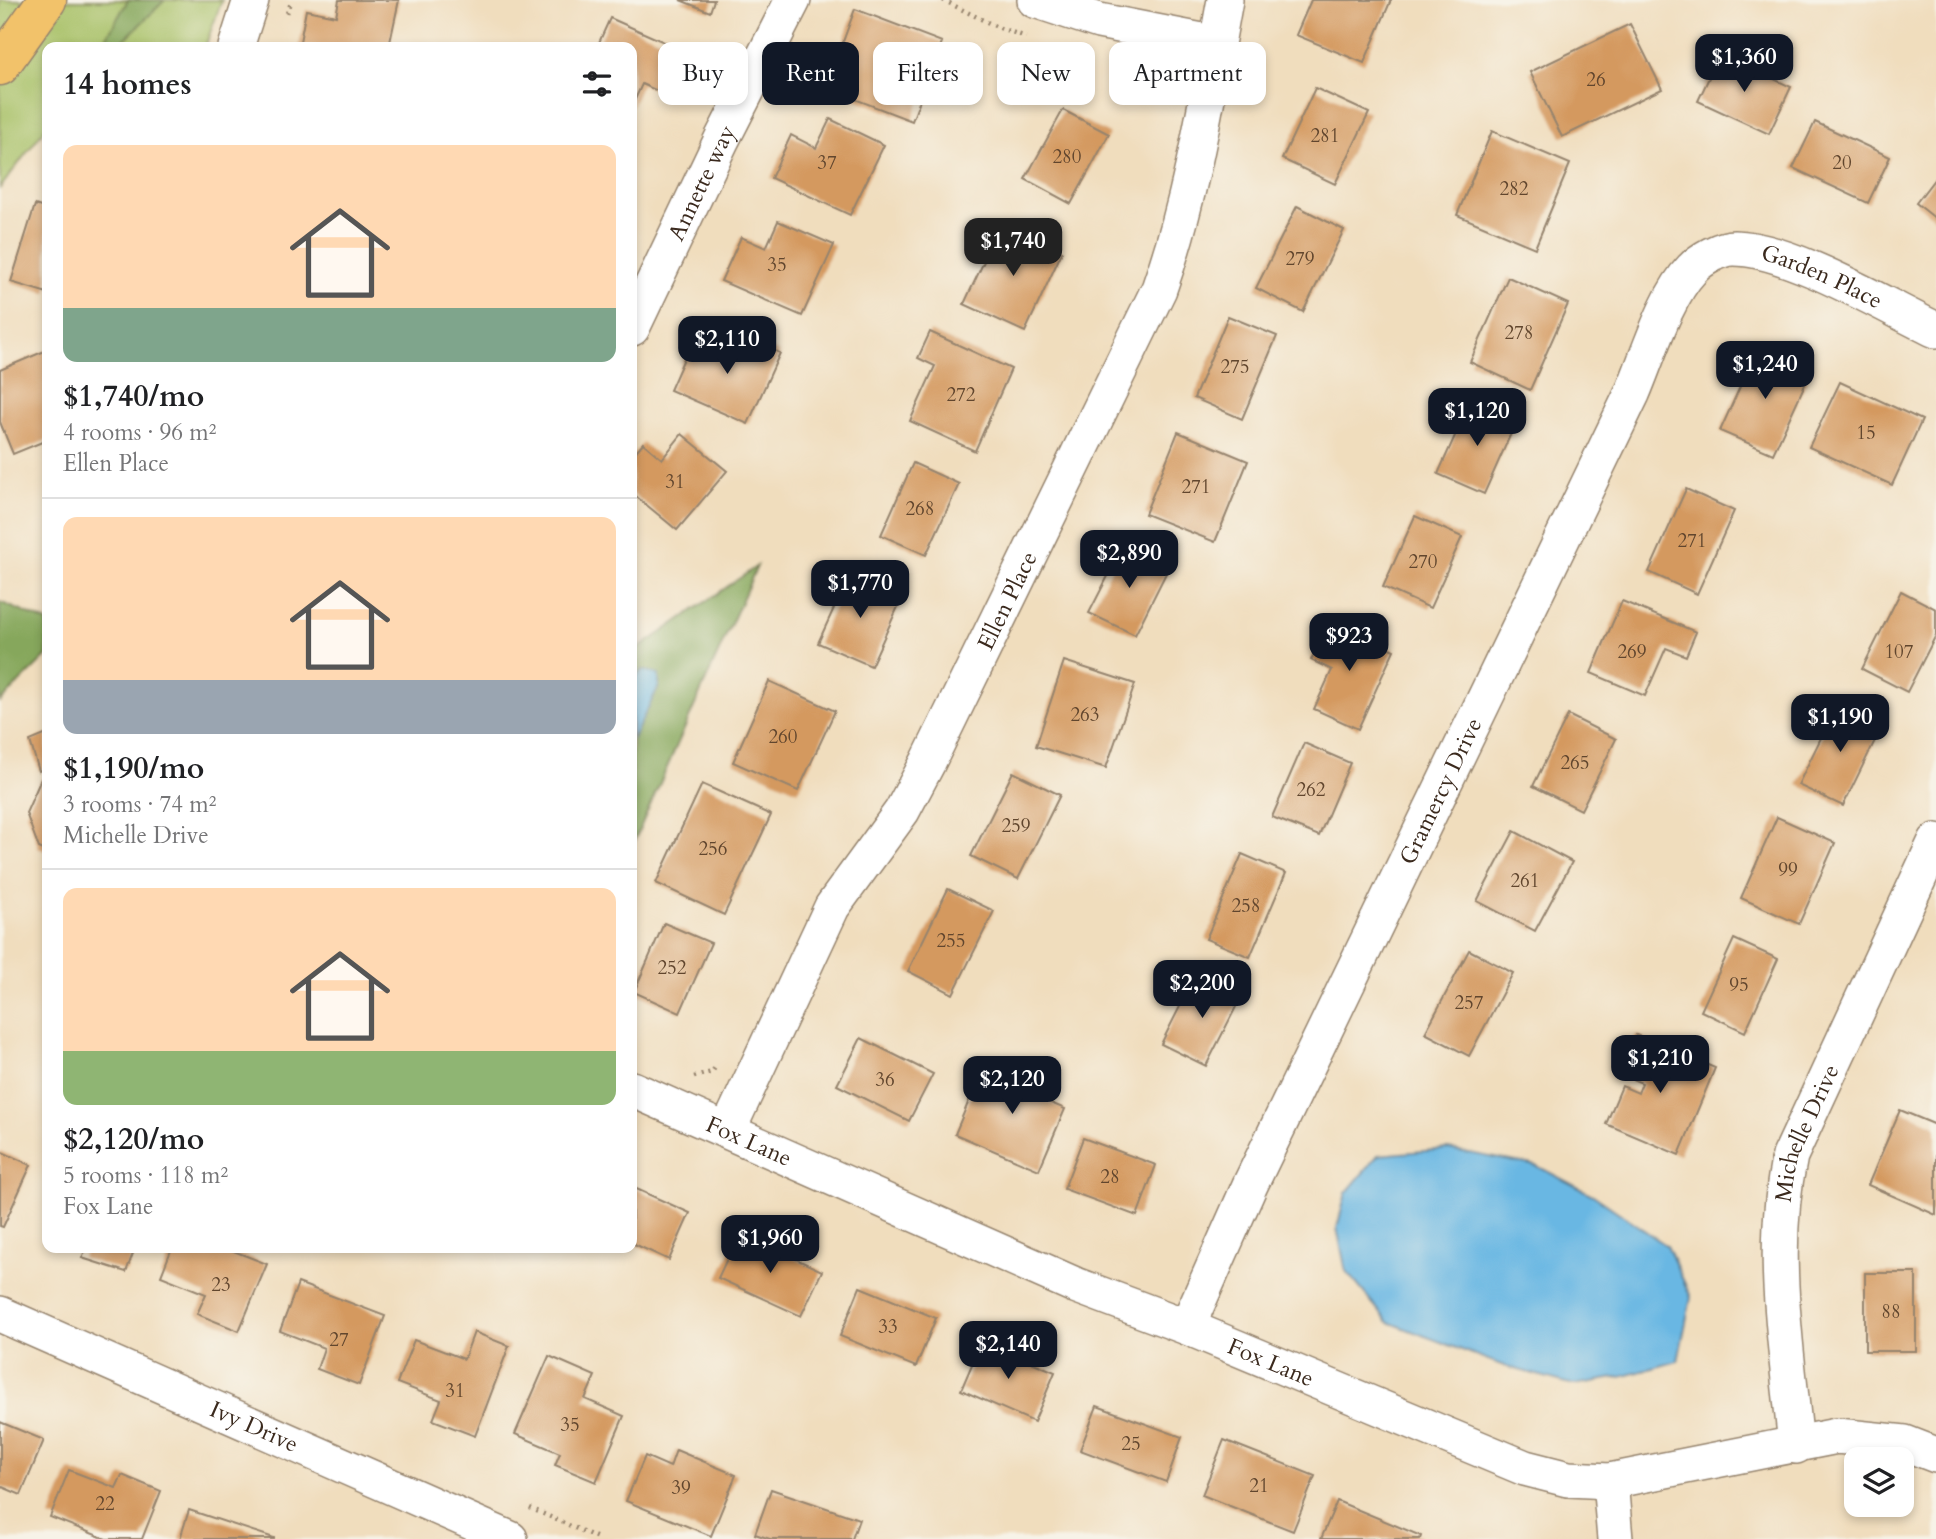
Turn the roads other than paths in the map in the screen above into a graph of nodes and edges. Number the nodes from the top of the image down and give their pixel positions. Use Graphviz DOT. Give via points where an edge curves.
graph roads {
  1 [pos="47,0"];
  2 [pos="251,0"];
  3 [pos="793,0"];
  4 [pos="1035,0"];
  5 [pos="1225,0"];
  6 [pos="238,42"];
  7 [pos="1207,42"];
  8 [pos="1217,42"];
  9 [pos="0,66"];
  10 [pos="1204,105"];
  11 [pos="1702,259"];
  12 [pos="637,317"];
  13 [pos="1936,330"];
  14 [pos="1936,841"];
  15 [pos="637,1091"];
  16 [pos="728,1129"];
  17 [pos="0,1314"];
  18 [pos="1187,1327"];
  19 [pos="1796,1446"];
  20 [pos="1936,1455"];
  21 [pos="1610,1481"];
  22 [pos="510,1539"];
  23 [pos="1615,1539"];
  1 -- 9 [label="main road"];
  2 -- 6 [label="street"];
  3 -- 12 [label="street, Annette way"];
  4 -- 7 [label="street" via="1099,21"];
  5 -- 8 [label="street, Ellen Place"];
  10 -- 16 [label="street, Ellen Place" via="1174,245 1159,289 928,762 902,811 832,907"];
  11 -- 13 [label="street, Garden Place" via="1731,247 1773,253"];
  11 -- 18 [label="street, Gramercy Drive" via="1673,299 1632,394 1256,1172"];
  14 -- 19 [label="street, Michelle Drive" via="1790,1156 1780,1200 1780,1264"];
  15 -- 16 [label="street, Fox Lane"];
  16 -- 18 [label="street, Fox Lane" via="1075,1285"];
  17 -- 22 [label="street, Ivy Drive"];
  18 -- 21 [label="street, Fox Lane" via="1525,1468 1568,1479"];
  19 -- 20 [label="street, Fox Lane" via="1837,1436 1905,1443"];
  19 -- 21 [label="street, Fox Lane"];
  21 -- 23 [label="street"];
}
